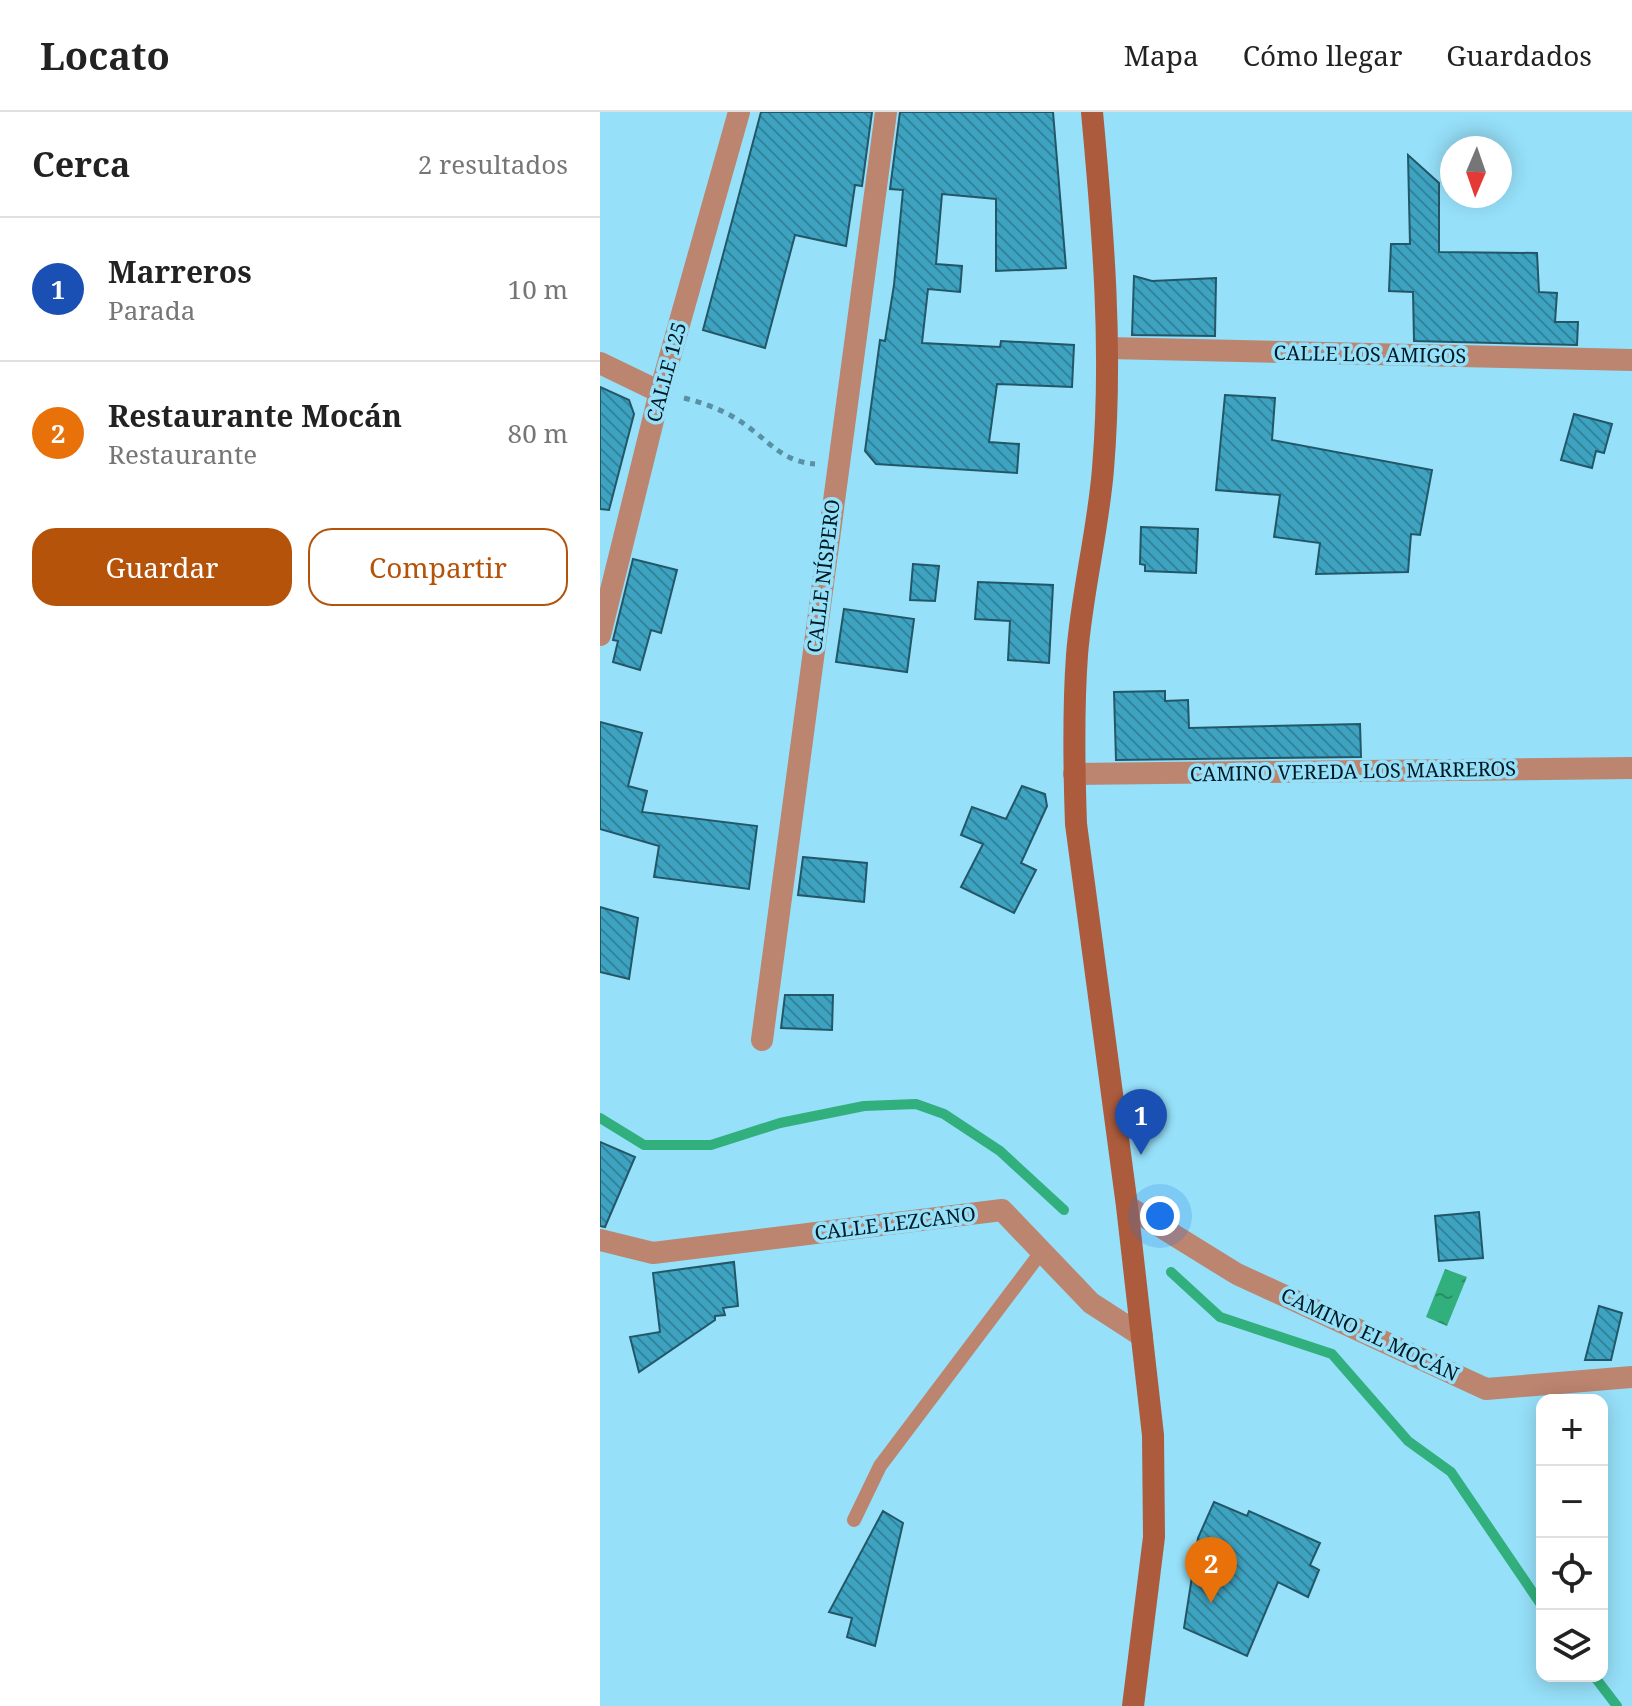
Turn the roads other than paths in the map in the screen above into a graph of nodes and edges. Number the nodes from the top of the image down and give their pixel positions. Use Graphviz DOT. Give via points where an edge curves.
graph roads {
  1 [pos="739,112"];
  2 [pos="886,112"];
  3 [pos="1092,112"];
  4 [pos="1108,348"];
  5 [pos="1632,360"];
  6 [pos="600,363"];
  7 [pos="660,392"];
  8 [pos="600,635"];
  9 [pos="1632,768"];
  10 [pos="1074,774"];
  11 [pos="762,1040"];
  12 [pos="1127,1206"];
  13 [pos="600,1240"];
  14 [pos="1042,1251"];
  15 [pos="1142,1336"];
  16 [pos="1632,1377"];
  17 [pos="854,1520"];
  18 [pos="1133,1706"];
  1 -- 7 [label="street, CALLE 125"];
  2 -- 11 [label="street, CALLE NÍSPERO"];
  3 -- 4 [label="main road"];
  4 -- 5 [label="street, CALLE LOS AMIGOS"];
  4 -- 10 [label="main road" via="1103,470 1077,654"];
  6 -- 7 [label="street"];
  7 -- 8 [label="street, CALLE 125"];
  9 -- 10 [label="street, CAMINO VEREDA LOS MARREROS"];
  10 -- 12 [label="main road" via="1076,824"];
  12 -- 15 [label="main road"];
  12 -- 16 [label="street, CAMINO EL MOCÁN" via="1237,1274 1486,1389"];
  13 -- 14 [label="street, CALLE LEZCANO" via="653,1253 1002,1210"];
  14 -- 15 [label="street, CALLE LEZCANO" via="1091,1303"];
  14 -- 17 [label="lane" via="880,1466"];
  15 -- 18 [label="main road" via="1153,1435 1154,1537"];
}
